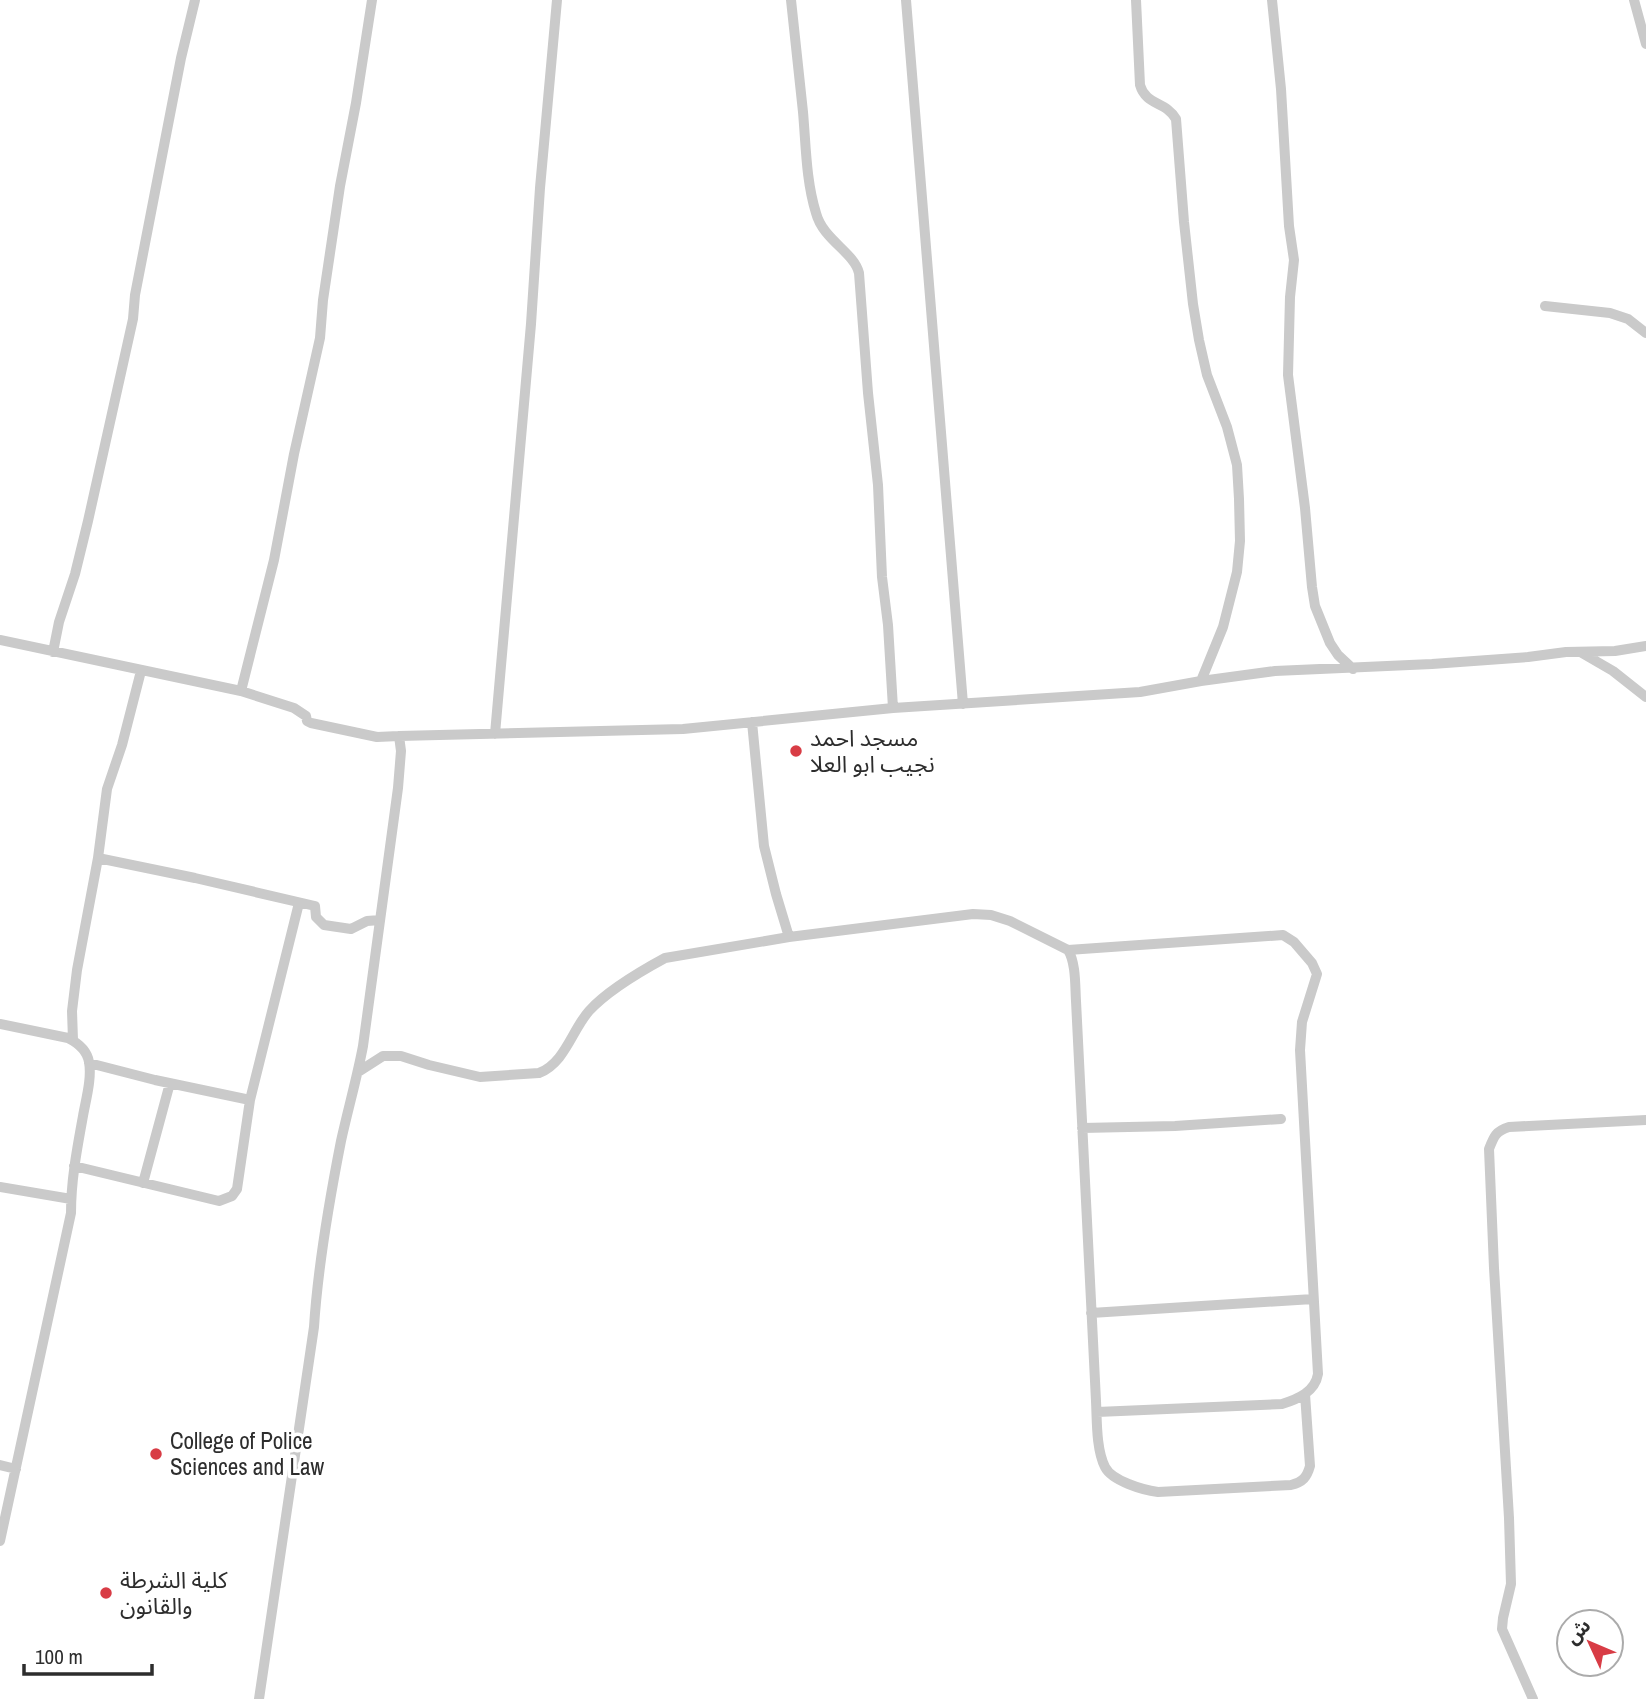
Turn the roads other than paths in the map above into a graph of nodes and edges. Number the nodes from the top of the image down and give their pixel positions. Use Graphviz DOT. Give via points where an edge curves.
graph roads {
  1 [pos="195,0"];
  2 [pos="372,0"];
  3 [pos="557,0"];
  4 [pos="791,0"];
  5 [pos="906,0"];
  6 [pos="1136,0"];
  7 [pos="1272,0"];
  8 [pos="1634,0"];
  9 [pos="1646,44"];
  10 [pos="1545,306"];
  11 [pos="1646,332"];
  12 [pos="0,640"];
  13 [pos="1646,646"];
  14 [pos="53,652"];
  15 [pos="1581,652"];
  16 [pos="1353,669"];
  17 [pos="141,671"];
  18 [pos="1201,681"];
  19 [pos="1629,683"];
  20 [pos="1646,690"];
  21 [pos="241,691"];
  22 [pos="1646,697"];
  23 [pos="963,704"];
  24 [pos="893,708"];
  25 [pos="752,722"];
  26 [pos="495,734"];
  27 [pos="399,736"];
  28 [pos="98,858"];
  29 [pos="299,903"];
  30 [pos="380,920"];
  31 [pos="789,937"];
  32 [pos="1068,950"];
  33 [pos="0,1024"];
  34 [pos="73,1040"];
  35 [pos="363,1041"];
  36 [pos="383,1056"];
  37 [pos="89,1063"];
  38 [pos="358,1072"];
  39 [pos="170,1083"];
  40 [pos="250,1100"];
  41 [pos="1281,1119"];
  42 [pos="1646,1120"];
  43 [pos="1082,1128"];
  44 [pos="74,1166"];
  45 [pos="143,1183"];
  46 [pos="0,1187"];
  47 [pos="71,1199"];
  48 [pos="1313,1299"];
  49 [pos="1091,1313"];
  50 [pos="1305,1394"];
  51 [pos="1097,1412"];
  52 [pos="0,1465"];
  53 [pos="16,1469"];
  54 [pos="0,1541"];
  55 [pos="259,1699"];
  56 [pos="1533,1699"];
  1 -- 14 [label="street" via="103,457"];
  2 -- 21 [label="street" via="320,338 274,560"];
  3 -- 26 [label="street"];
  4 -- 24 [label="street" via="816,216 859,273"];
  5 -- 23 [label="street"];
  6 -- 18 [label="street" via="1140,85 1147,98 1176,119 1199,340 1237,465 1237,572 1223,627"];
  7 -- 16 [label="street" via="1294,260 1288,375 1312,587 1330,643"];
  8 -- 9 [label="street"];
  10 -- 11 [label="street" via="1610,313"];
  12 -- 14 [label="street"];
  13 -- 15 [label="street"];
  14 -- 17 [label="street"];
  15 -- 16 [label="street"];
  15 -- 19 [label="street"];
  16 -- 18 [label="street" via="1309,668"];
  17 -- 21 [label="street"];
  17 -- 28 [label="street" via="107,789"];
  18 -- 23 [label="street" via="1140,692"];
  19 -- 20 [label="street"];
  19 -- 22 [label="street"];
  21 -- 27 [label="street" via="294,708 311,723 377,737"];
  23 -- 24 [label="street"];
  24 -- 25 [label="street"];
  25 -- 26 [label="street" via="683,729"];
  25 -- 31 [label="street" via="764,846"];
  26 -- 27 [label="street"];
  27 -- 30 [label="street" via="400,763"];
  28 -- 29 [label="street"];
  28 -- 34 [label="street" via="76,970"];
  29 -- 30 [label="street" via="315,906 316,917 324,925 351,929"];
  29 -- 40 [label="street"];
  30 -- 35 [label="street"];
  31 -- 32 [label="street" via="973,914 1010,921"];
  31 -- 36 [label="street" via="665,958 589,1010 555,1063 539,1073 480,1077 401,1056"];
  32 -- 43 [label="street" via="1076,1001"];
  32 -- 48 [label="street" via="1283,935 1312,963 1317,974 1302,1022 1300,1050"];
  33 -- 34 [label="street"];
  34 -- 37 [label="street"];
  35 -- 36 [label="street"];
  35 -- 38 [label="street"];
  36 -- 38 [label="street"];
  37 -- 39 [label="street"];
  37 -- 44 [label="street"];
  38 -- 55 [label="street" via="326,1226"];
  39 -- 40 [label="street"];
  39 -- 45 [label="street"];
  40 -- 45 [label="street" via="237,1189 232,1196 219,1201"];
  41 -- 43 [label="street"];
  42 -- 56 [label="street" via="1509,1128 1495,1135 1489,1149 1511,1584 1502,1629"];
  43 -- 49 [label="street"];
  44 -- 45 [label="street"];
  44 -- 47 [label="street"];
  46 -- 47 [label="street"];
  47 -- 53 [label="street"];
  48 -- 49 [label="street"];
  48 -- 50 [label="street" via="1318,1374"];
  49 -- 51 [label="street"];
  50 -- 51 [label="street" via="1282,1404"];
  50 -- 51 [label="street" via="1310,1466 1304,1479 1291,1485 1145,1490 1105,1468"];
  52 -- 53 [label="street"];
  53 -- 54 [label="street"];
}
